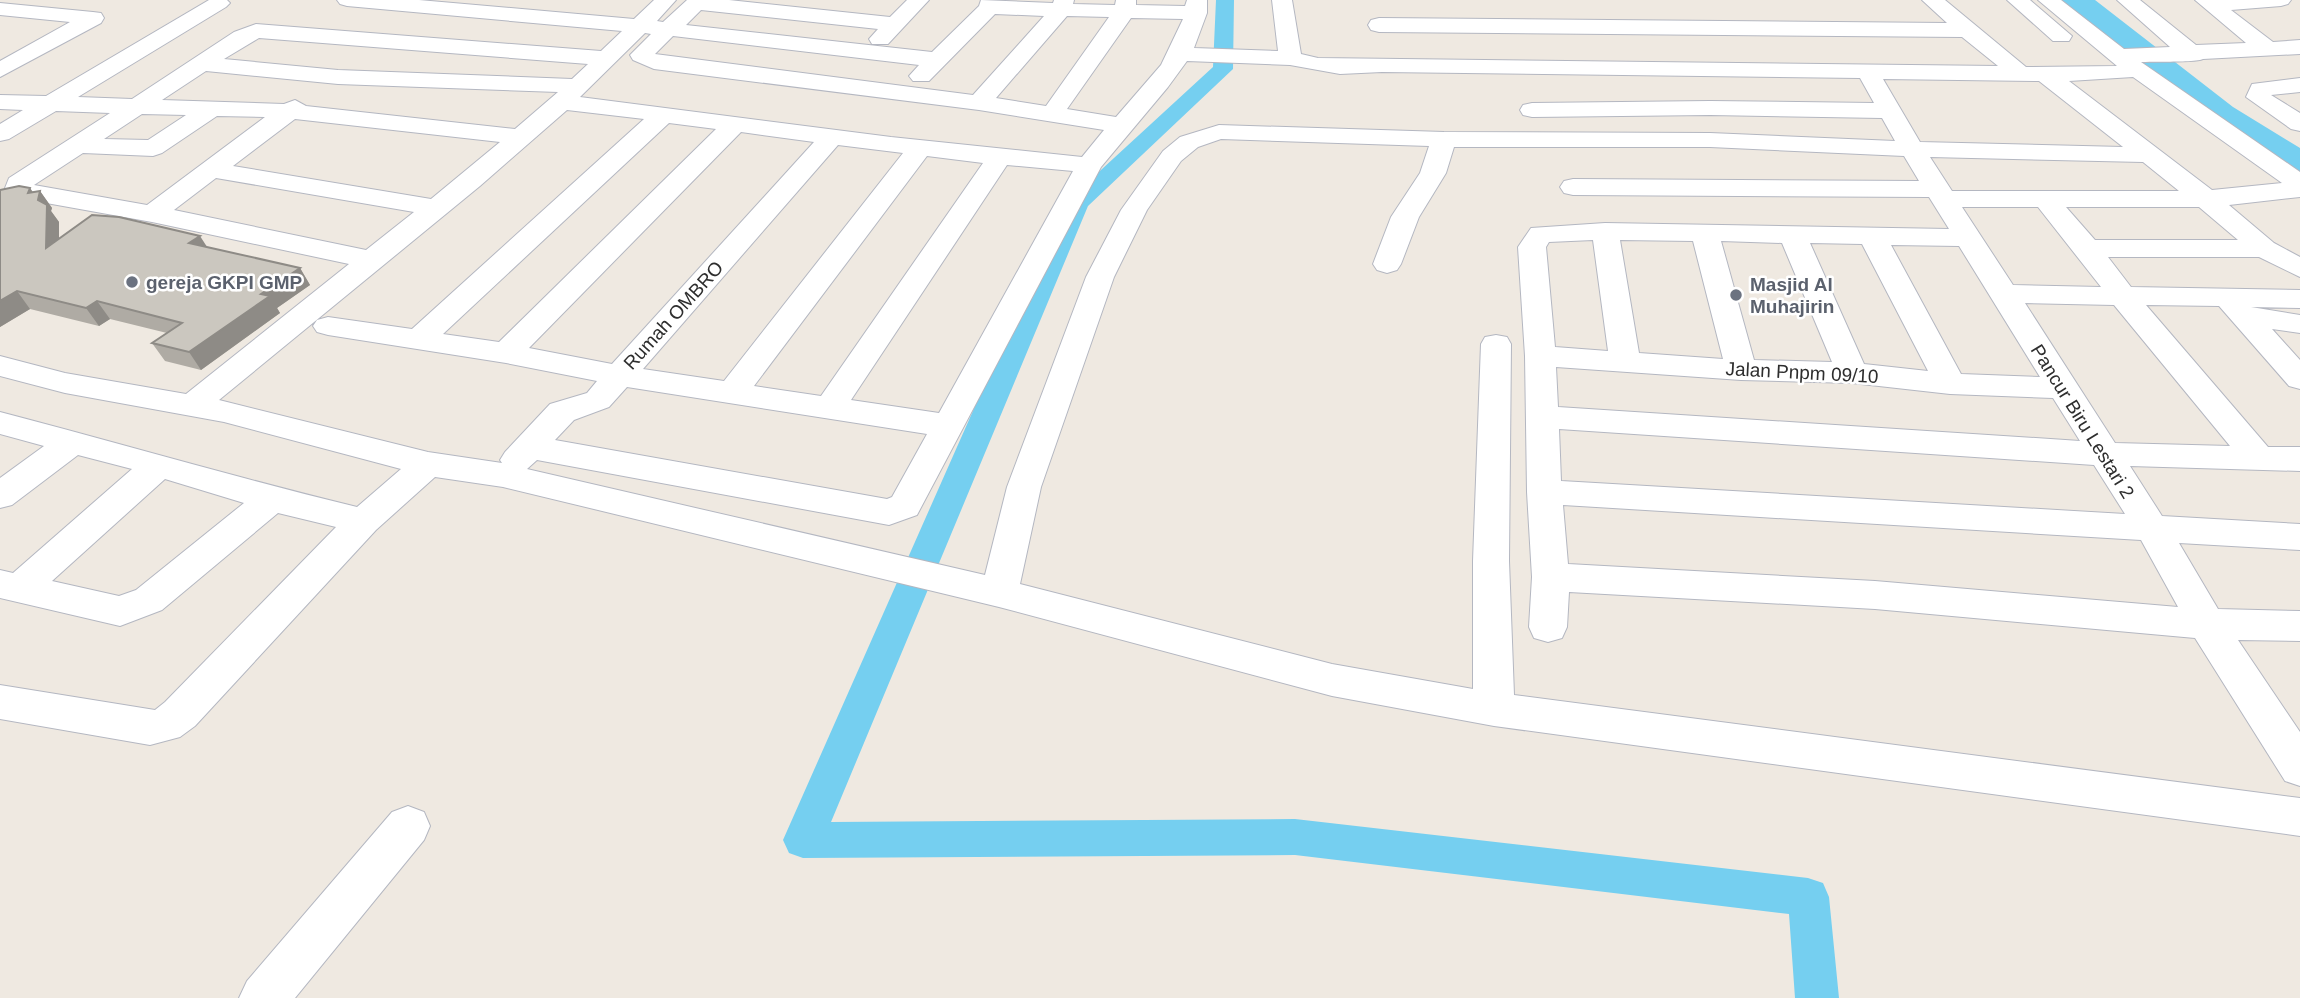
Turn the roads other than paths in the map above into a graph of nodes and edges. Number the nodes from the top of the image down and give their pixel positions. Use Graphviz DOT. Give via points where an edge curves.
graph roads {
  1 [pos="347,0"];
  2 [pos="666,0"];
  3 [pos="919,0"];
  4 [pos="1282,0"];
  5 [pos="1369,0"];
  6 [pos="1432,0"];
  7 [pos="1521,0"];
  8 [pos="1932,0"];
  9 [pos="2017,0"];
  10 [pos="2048,0"];
  11 [pos="2127,0"];
  12 [pos="2281,0"];
  13 [pos="217,1"];
  14 [pos="698,1"];
  15 [pos="2209,3"];
  16 [pos="436,4"];
  17 [pos="990,4"];
  18 [pos="1062,5"];
  19 [pos="1125,6"];
  20 [pos="1197,7"];
  21 [pos="0,9"];
  22 [pos="1692,9"];
  23 [pos="1776,9"];
  24 [pos="1861,9"];
  25 [pos="895,24"];
  26 [pos="1379,25"];
  27 [pos="641,26"];
  28 [pos="1434,26"];
  29 [pos="1531,26"];
  30 [pos="1647,28"];
  31 [pos="1706,28"];
  32 [pos="1789,28"];
  33 [pos="1879,28"];
  34 [pos="668,29"];
  35 [pos="1965,30"];
  36 [pos="385,43"];
  37 [pos="2300,47"];
  38 [pos="0,48"];
  39 [pos="2268,49"];
  40 [pos="35,51"];
  41 [pos="867,51"];
  42 [pos="1179,54"];
  43 [pos="2187,55"];
  44 [pos="604,58"];
  45 [pos="1290,58"];
  46 [pos="939,60"];
  47 [pos="204,64"];
  48 [pos="2124,64"];
  49 [pos="1382,65"];
  50 [pos="1734,68"];
  51 [pos="1682,69"];
  52 [pos="0,70"];
  53 [pos="2018,72"];
  54 [pos="1868,73"];
  55 [pos="2045,74"];
  56 [pos="338,77"];
  57 [pos="2300,85"];
  58 [pos="900,94"];
  59 [pos="575,98"];
  60 [pos="0,102"];
  61 [pos="979,103"];
  62 [pos="49,105"];
  63 [pos="136,106"];
  64 [pos="1710,108"];
  65 [pos="211,109"];
  66 [pos="1532,110"];
  67 [pos="1891,111"];
  68 [pos="664,114"];
  69 [pos="1052,114"];
  70 [pos="280,119"];
  71 [pos="736,123"];
  72 [pos="1122,124"];
  73 [pos="2300,124"];
  74 [pos="0,134"];
  75 [pos="831,138"];
  76 [pos="1444,139"];
  77 [pos="1710,140"];
  78 [pos="79,145"];
  79 [pos="510,146"];
  80 [pos="920,148"];
  81 [pos="1912,149"];
  82 [pos="2149,155"];
  83 [pos="999,158"];
  84 [pos="1089,165"];
  85 [pos="213,170"];
  86 [pos="2300,184"];
  87 [pos="1573,187"];
  88 [pos="1731,187"];
  89 [pos="2300,189"];
  90 [pos="1941,194"];
  91 [pos="2045,199"];
  92 [pos="2206,199"];
  93 [pos="435,208"];
  94 [pos="152,214"];
  95 [pos="1605,231"];
  96 [pos="1705,233"];
  97 [pos="1755,233"];
  98 [pos="1792,233"];
  99 [pos="1872,236"];
  100 [pos="1970,238"];
  101 [pos="2087,248"];
  102 [pos="2264,249"];
  103 [pos="371,260"];
  104 [pos="1387,264"];
  105 [pos="2300,268"];
  106 [pos="2004,294"];
  107 [pos="2122,296"];
  108 [pos="2300,299"];
  109 [pos="2236,308"];
  110 [pos="2300,324"];
  111 [pos="328,326"];
  112 [pos="420,339"];
  113 [pos="1496,344"];
  114 [pos="506,353"];
  115 [pos="1540,356"];
  116 [pos="1625,360"];
  117 [pos="0,366"];
  118 [pos="1741,370"];
  119 [pos="1852,373"];
  120 [pos="2300,379"];
  121 [pos="65,383"];
  122 [pos="1950,384"];
  123 [pos="609,388"];
  124 [pos="2063,388"];
  125 [pos="733,393"];
  126 [pos="208,408"];
  127 [pos="829,409"];
  128 [pos="1542,417"];
  129 [pos="1,423"];
  130 [pos="949,426"];
  131 [pos="71,443"];
  132 [pos="529,447"];
  133 [pos="2103,454"];
  134 [pos="2257,456"];
  135 [pos="577,457"];
  136 [pos="2300,459"];
  137 [pos="159,464"];
  138 [pos="428,464"];
  139 [pos="503,475"];
  140 [pos="551,487"];
  141 [pos="1544,492"];
  142 [pos="0,496"];
  143 [pos="272,499"];
  144 [pos="363,521"];
  145 [pos="2153,530"];
  146 [pos="2300,537"];
  147 [pos="1551,577"];
  148 [pos="10,586"];
  149 [pos="999,593"];
  150 [pos="2207,624"];
  151 [pos="2300,626"];
  152 [pos="1548,627"];
  153 [pos="0,702"];
  154 [pos="1494,709"];
  155 [pos="2296,754"];
  156 [pos="2300,817"];
  157 [pos="408,825"];
  158 [pos="264,998"];
  1 -- 16 [label="street"];
  2 -- 27 [label="street"];
  3 -- 25 [label="street"];
  4 -- 45 [label="street"];
  5 -- 26 [label="street"];
  6 -- 28 [label="street"];
  7 -- 29 [label="street"];
  8 -- 35 [label="street"];
  9 -- 48 [label="street"];
  10 -- 48 [label="street"];
  11 -- 43 [label="street"];
  12 -- 15 [label="street"];
  13 -- 62 [label="street"];
  14 -- 25 [label="street"];
  14 -- 34 [label="street"];
  15 -- 39 [label="street"];
  16 -- 27 [label="street"];
  16 -- 36 [label="street"];
  17 -- 18 [label="street"];
  17 -- 46 [label="street"];
  18 -- 19 [label="street"];
  18 -- 61 [label="street"];
  19 -- 20 [label="street"];
  19 -- 69 [label="street"];
  20 -- 42 [label="street"];
  21 -- 40 [label="street" via="93,18"];
  22 -- 31 [label="street"];
  23 -- 32 [label="street"];
  24 -- 33 [label="street"];
  25 -- 41 [label="street"];
  26 -- 28 [label="street"];
  26 -- 49 [label="street"];
  27 -- 34 [label="street"];
  27 -- 44 [label="street"];
  28 -- 29 [label="street"];
  29 -- 30 [label="street" via="1613,18"];
  30 -- 31 [label="street"];
  30 -- 51 [label="street"];
  31 -- 32 [label="street"];
  31 -- 50 [label="street"];
  32 -- 33 [label="street"];
  33 -- 35 [label="street"];
  34 -- 41 [label="street"];
  34 -- 58 [label="street" via="641,55 647,61"];
  35 -- 53 [label="street"];
  36 -- 44 [label="street"];
  36 -- 47 [label="street" via="262,30 242,37"];
  36 -- 56 [label="street"];
  37 -- 39 [label="street"];
  38 -- 40 [label="street"];
  39 -- 43 [label="street"];
  40 -- 52 [label="street"];
  41 -- 46 [label="street"];
  42 -- 45 [label="street"];
  42 -- 72 [label="street" via="1140,108"];
  43 -- 48 [label="street"];
  44 -- 59 [label="street"];
  45 -- 49 [label="street" via="1329,66"];
  46 -- 58 [label="street"];
  47 -- 56 [label="street"];
  47 -- 63 [label="street"];
  48 -- 55 [label="street"];
  48 -- 86 [label="street"];
  49 -- 51 [label="street"];
  50 -- 51 [label="street"];
  50 -- 54 [label="street"];
  51 -- 64 [label="street"];
  53 -- 54 [label="street"];
  53 -- 55 [label="street"];
  54 -- 67 [label="street, Pancur Biru Lestari 2"];
  55 -- 82 [label="street"];
  56 -- 59 [label="street"];
  56 -- 70 [label="street"];
  57 -- 73 [label="street" via="2260,89 2258,97"];
  58 -- 61 [label="street"];
  59 -- 68 [label="street"];
  59 -- 79 [label="street"];
  59 -- 111 [label="street"];
  60 -- 62 [label="street"];
  61 -- 69 [label="street"];
  62 -- 63 [label="street"];
  62 -- 74 [label="street"];
  63 -- 65 [label="street"];
  63 -- 78 [label="street"];
  64 -- 66 [label="street"];
  64 -- 67 [label="street"];
  65 -- 70 [label="street"];
  65 -- 78 [label="street" via="153,148"];
  67 -- 81 [label="street, Pancur Biru Lestari 2"];
  68 -- 71 [label="street"];
  68 -- 112 [label="street"];
  69 -- 72 [label="street"];
  70 -- 79 [label="street"];
  70 -- 85 [label="street"];
  71 -- 75 [label="street"];
  71 -- 114 [label="street"];
  72 -- 84 [label="street"];
  75 -- 80 [label="street"];
  75 -- 123 [label="street, Rumah OMBRO"];
  76 -- 77 [label="street"];
  76 -- 104 [label="street" via="1433,173 1405,217"];
  76 -- 149 [label="street" via="1219,132 1189,142 1172,156 1134,210 1100,277 1024,487"];
  77 -- 81 [label="street"];
  77 -- 88 [label="street"];
  78 -- 94 [label="street" via="18,188"];
  79 -- 93 [label="street"];
  80 -- 83 [label="street"];
  80 -- 125 [label="street"];
  81 -- 82 [label="street"];
  81 -- 90 [label="street, Pancur Biru Lestari 2"];
  82 -- 92 [label="street"];
  83 -- 84 [label="street"];
  83 -- 127 [label="street"];
  84 -- 130 [label="street"];
  85 -- 93 [label="street"];
  85 -- 94 [label="street"];
  87 -- 88 [label="street"];
  88 -- 90 [label="street"];
  88 -- 97 [label="street"];
  89 -- 92 [label="street"];
  90 -- 91 [label="street"];
  90 -- 100 [label="street, Pancur Biru Lestari 2"];
  91 -- 92 [label="street"];
  91 -- 101 [label="street"];
  92 -- 102 [label="street"];
  93 -- 103 [label="street"];
  94 -- 103 [label="street"];
  95 -- 96 [label="street"];
  95 -- 115 [label="street" via="1541,234 1532,247"];
  95 -- 116 [label="street"];
  96 -- 97 [label="street"];
  96 -- 118 [label="street"];
  97 -- 98 [label="street"];
  98 -- 99 [label="street"];
  98 -- 119 [label="street"];
  99 -- 100 [label="street"];
  99 -- 122 [label="street"];
  100 -- 106 [label="street, Pancur Biru Lestari 2"];
  101 -- 102 [label="street"];
  101 -- 107 [label="street"];
  102 -- 105 [label="street"];
  103 -- 126 [label="street"];
  106 -- 107 [label="street"];
  106 -- 124 [label="street, Pancur Biru Lestari 2"];
  107 -- 109 [label="street"];
  107 -- 134 [label="street"];
  108 -- 109 [label="street"];
  109 -- 110 [label="street"];
  109 -- 120 [label="street"];
  111 -- 112 [label="street"];
  111 -- 126 [label="street"];
  112 -- 114 [label="street"];
  113 -- 154 [label="street" via="1491,561"];
  114 -- 123 [label="street"];
  115 -- 116 [label="street, Jalan Pnpm 09/10"];
  115 -- 128 [label="street"];
  116 -- 118 [label="street, Jalan Pnpm 09/10"];
  117 -- 121 [label="street"];
  118 -- 119 [label="street, Jalan Pnpm 09/10"];
  119 -- 122 [label="street, Jalan Pnpm 09/10"];
  121 -- 126 [label="street"];
  121 -- 129 [label="street"];
  122 -- 124 [label="street, Jalan Pnpm 09/10"];
  123 -- 125 [label="street"];
  123 -- 132 [label="street" via="562,412"];
  123 -- 135 [label="street"];
  124 -- 133 [label="street, Pancur Biru Lestari 2"];
  125 -- 127 [label="street"];
  126 -- 138 [label="street"];
  127 -- 130 [label="street"];
  128 -- 133 [label="street"];
  128 -- 141 [label="street"];
  129 -- 131 [label="street"];
  130 -- 135 [label="street" via="905,506 889,512"];
  131 -- 137 [label="street"];
  131 -- 142 [label="street"];
  132 -- 135 [label="street"];
  132 -- 139 [label="street"];
  133 -- 134 [label="street"];
  133 -- 145 [label="street, Pancur Biru Lestari 2"];
  134 -- 136 [label="street"];
  135 -- 140 [label="street"];
  137 -- 143 [label="street"];
  137 -- 148 [label="street"];
  138 -- 139 [label="street"];
  138 -- 144 [label="street"];
  139 -- 140 [label="street"];
  140 -- 149 [label="street"];
  141 -- 145 [label="street"];
  141 -- 147 [label="street"];
  143 -- 144 [label="street"];
  143 -- 148 [label="street" via="137,606 120,611"];
  144 -- 153 [label="street" via="165,725 150,728"];
  145 -- 146 [label="street"];
  145 -- 150 [label="street, Pancur Biru Lestari 2"];
  147 -- 150 [label="street" via="1875,595"];
  147 -- 152 [label="street"];
  149 -- 154 [label="street" via="1332,680"];
  150 -- 151 [label="street"];
  150 -- 155 [label="street, Pancur Biru Lestari 2"];
  154 -- 156 [label="street"];
  157 -- 158 [label="street"];
}
